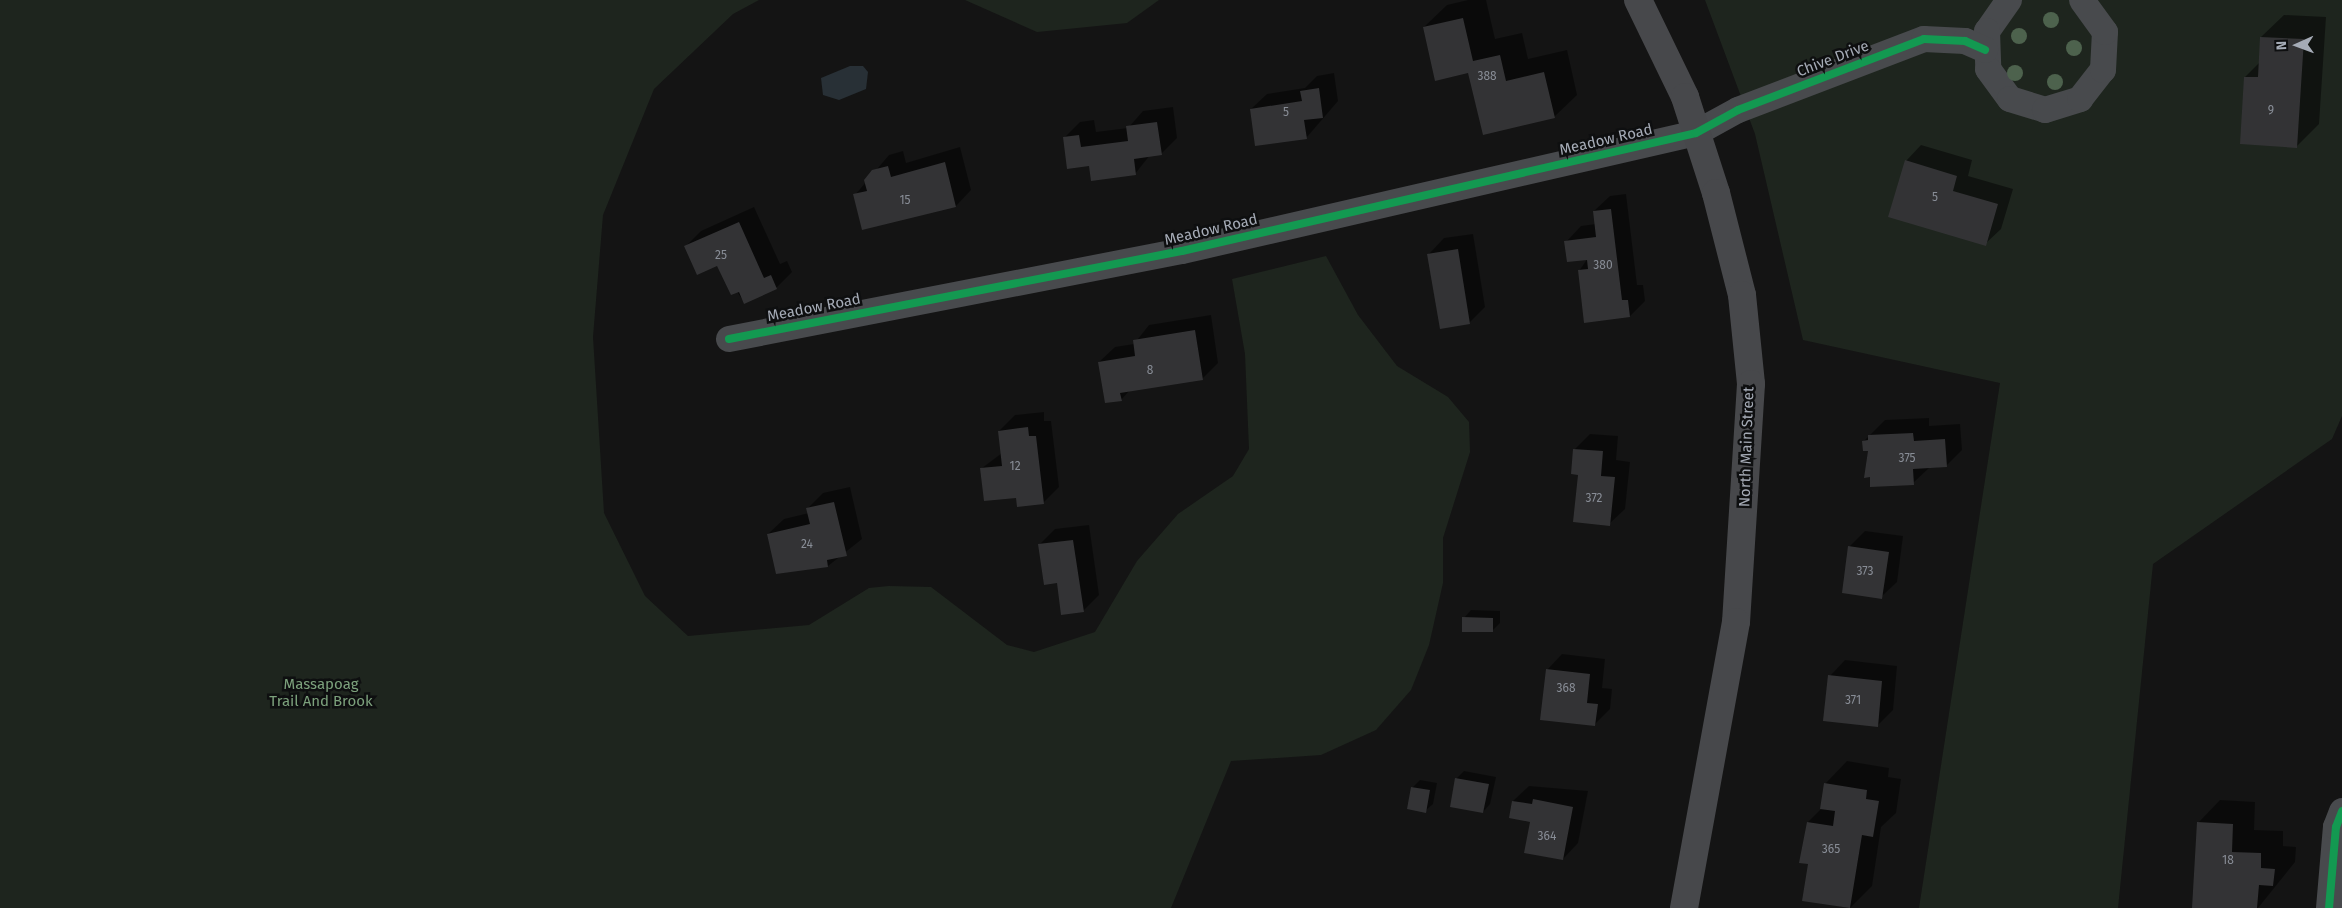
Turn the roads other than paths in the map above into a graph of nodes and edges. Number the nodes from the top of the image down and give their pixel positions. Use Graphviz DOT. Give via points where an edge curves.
graph roads {
  1 [pos="1638,0"];
  2 [pos="2009,0"];
  3 [pos="2082,0"];
  4 [pos="1985,50"];
  5 [pos="1696,134"];
  6 [pos="729,339"];
  7 [pos="2342,811"];
  8 [pos="1684,908"];
  9 [pos="2329,908"];
  1 -- 5 [label="main road, North Main Street" via="1670,61"];
  2 -- 4 [label="street" via="1987,31"];
  3 -- 4 [label="street" via="2096,14 2107,51 2094,86 2080,99 2045,110 2010,99 1988,69"];
  4 -- 5 [label="street, Chive Drive" via="1965,41 1924,39 1738,110"];
  5 -- 6 [label="street, Meadow Road" via="1182,251"];
  5 -- 8 [label="main road, North Main Street" via="1742,295 1750,384 1736,622"];
  7 -- 9 [label="street" via="2336,826"];
}
